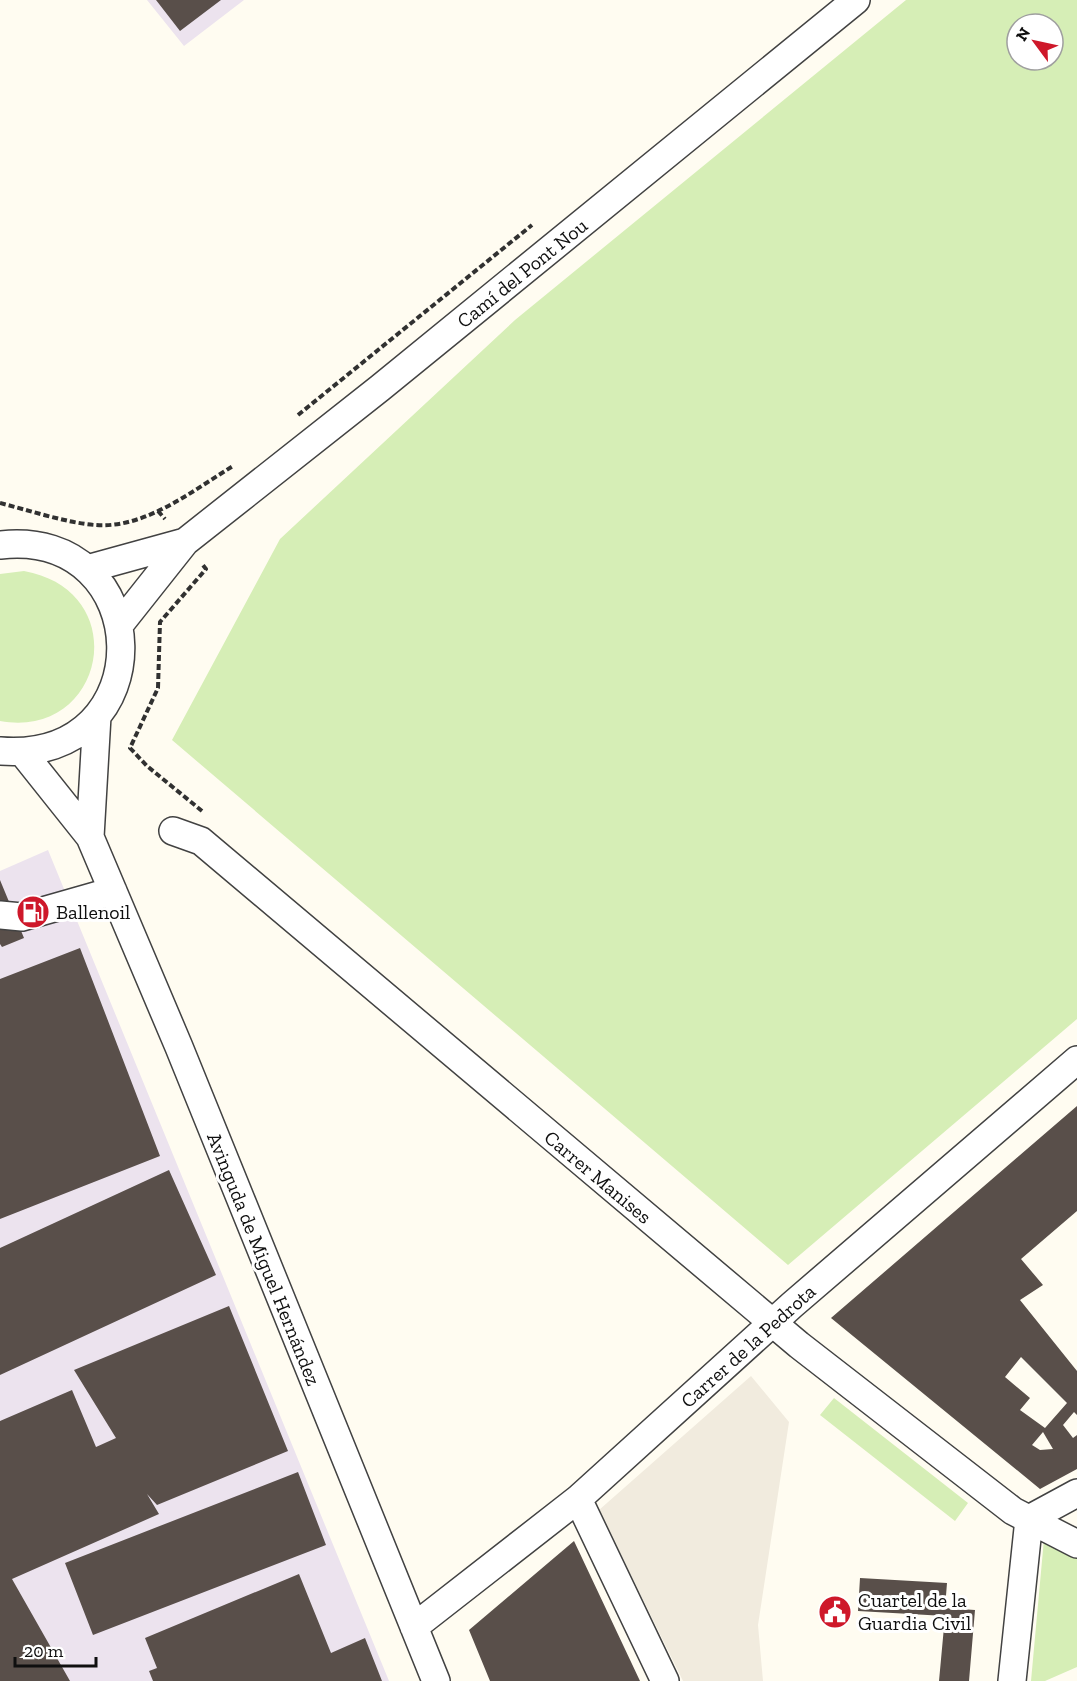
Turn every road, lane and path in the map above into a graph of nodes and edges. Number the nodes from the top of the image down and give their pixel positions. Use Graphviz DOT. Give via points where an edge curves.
graph roads {
  1 [pos="856,0"];
  2 [pos="539,220"];
  3 [pos="292,419"];
  4 [pos="238,464"];
  5 [pos="0,503"];
  6 [pos="185,542"];
  7 [pos="0,545"];
  8 [pos="87,569"];
  9 [pos="120,624"];
  10 [pos="98,716"];
  11 [pos="12,752"];
  12 [pos="211,818"];
  13 [pos="173,831"];
  14 [pos="90,837"];
  15 [pos="113,891"];
  16 [pos="0,915"];
  17 [pos="1077,1059"];
  18 [pos="773,1324"];
  19 [pos="1077,1493"];
  20 [pos="578,1498"];
  21 [pos="1029,1519"];
  22 [pos="1077,1544"];
  23 [pos="414,1627"];
  24 [pos="436,1681"];
  25 [pos="665,1681"];
  26 [pos="1012,1681"];
  1 -- 6 [label="street, Camí del Pont Nou"];
  2 -- 3 [label="path"];
  4 -- 5 [label="path" via="139,519 95,526"];
  6 -- 8 [label="street, Camí del Pont Nou"];
  6 -- 9 [label="street, Camí del Pont Nou"];
  6 -- 12 [label="path" via="206,569 160,622 158,688 130,748"];
  7 -- 8 [label="street" via="43,546"];
  8 -- 9 [label="street" via="107,594"];
  9 -- 10 [label="street" via="123,648 119,672"];
  10 -- 11 [label="street" via="64,742"];
  10 -- 14 [label="street, Avinguda de Miguel Hernández"];
  11 -- 14 [label="street, Avinguda de Miguel Hernández"];
  13 -- 18 [label="street, Carrer Manises" via="201,842"];
  14 -- 15 [label="street, Avinguda de Miguel Hernández"];
  15 -- 16 [label="street" via="22,917"];
  15 -- 23 [label="street, Avinguda de Miguel Hernández"];
  17 -- 18 [label="street, Carrer de la Pedrota"];
  18 -- 20 [label="street, Carrer de la Pedrota"];
  18 -- 21 [label="street, Carrer Manises"];
  19 -- 21 [label="street"];
  20 -- 23 [label="street, Carrer de la Pedrota"];
  20 -- 25 [label="street"];
  21 -- 22 [label="street, Carrer Manises"];
  21 -- 26 [label="street"];
  23 -- 24 [label="street, Avinguda de Miguel Hernández"];
}
